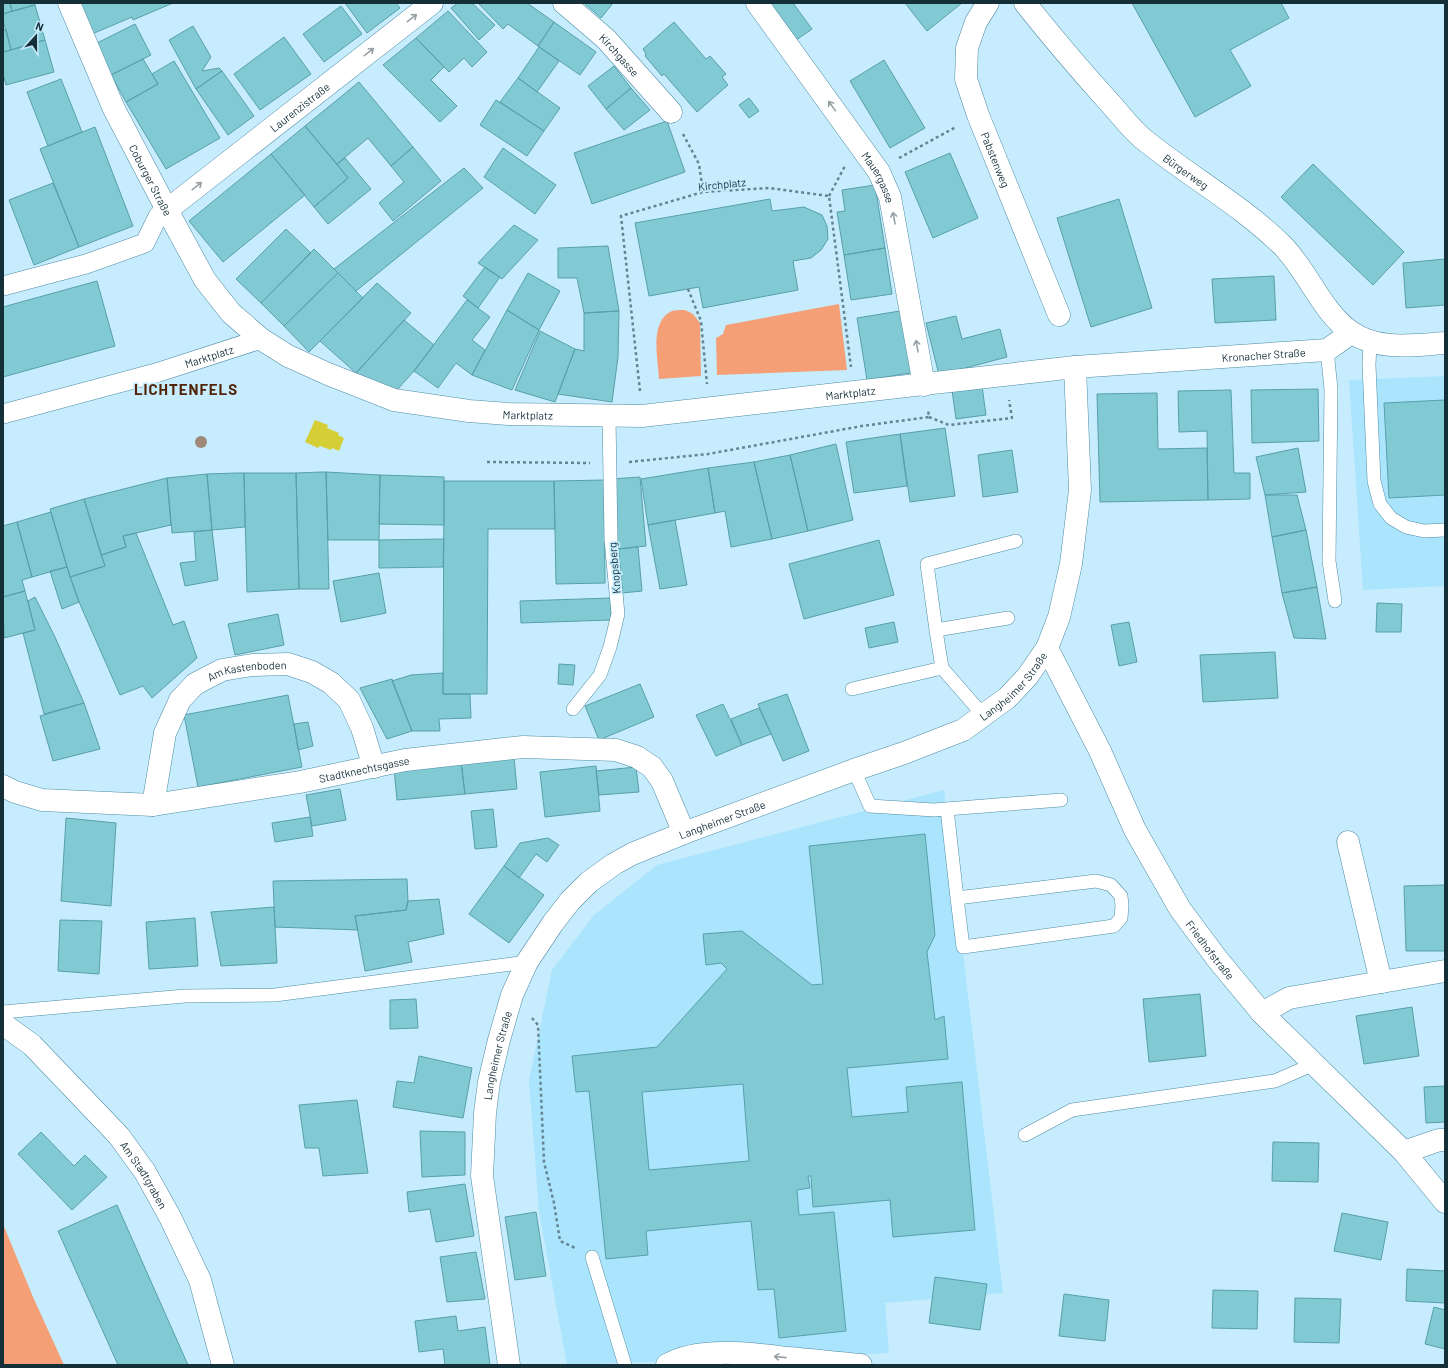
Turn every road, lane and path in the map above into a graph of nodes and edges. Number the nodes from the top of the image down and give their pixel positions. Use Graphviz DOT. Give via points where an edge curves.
graph roads {
  1 [pos="69,3"];
  2 [pos="432,3"];
  3 [pos="564,3"];
  4 [pos="757,3"];
  5 [pos="988,3"];
  6 [pos="1025,3"];
  7 [pos="671,112"];
  8 [pos="978,115"];
  9 [pos="908,152"];
  10 [pos="703,192"];
  11 [pos="166,210"];
  12 [pos="3,286"];
  13 [pos="688,289"];
  14 [pos="1059,315"];
  15 [pos="1351,332"];
  16 [pos="261,339"];
  17 [pos="1370,343"];
  18 [pos="1445,343"];
  19 [pos="1327,350"];
  20 [pos="1074,367"];
  21 [pos="1006,375"];
  22 [pos="924,385"];
  23 [pos="855,392"];
  24 [pos="709,409"];
  25 [pos="3,414"];
  26 [pos="609,416"];
  27 [pos="642,416"];
  28 [pos="929,416"];
  29 [pos="487,462"];
  30 [pos="610,464"];
  31 [pos="1445,530"];
  32 [pos="1016,540"];
  33 [pos="1334,601"];
  34 [pos="1008,618"];
  35 [pos="936,630"];
  36 [pos="1047,648"];
  37 [pos="942,668"];
  38 [pos="852,689"];
  39 [pos="573,709"];
  40 [pos="983,716"];
  41 [pos="374,767"];
  42 [pos="854,770"];
  43 [pos="3,786"];
  44 [pos="1061,800"];
  45 [pos="153,805"];
  46 [pos="946,809"];
  47 [pos="684,833"];
  48 [pos="1348,842"];
  49 [pos="957,898"];
  50 [pos="527,962"];
  51 [pos="1445,971"];
  52 [pos="1380,982"];
  53 [pos="3,1012"];
  54 [pos="1262,1013"];
  55 [pos="3,1024"];
  56 [pos="538,1025"];
  57 [pos="1314,1064"];
  58 [pos="1025,1135"];
  59 [pos="1445,1140"];
  60 [pos="1404,1152"];
  61 [pos="1445,1202"];
  62 [pos="560,1241"];
  63 [pos="592,1257"];
  64 [pos="223,1365"];
  65 [pos="509,1365"];
  66 [pos="624,1365"];
  67 [pos="667,1365"];
  68 [pos="861,1365"];
  1 -- 11 [label="street, Coburger Straße" via="114,109"];
  11 -- 2 [label="street, Laurenzistraße, one-way"];
  3 -- 7 [label="street, Kirchgasse" via="606,39"];
  22 -- 4 [label="street, Mauergasse, one-way" via="890,197 875,166"];
  5 -- 8 [label="street, Pabstenweg" via="976,22 968,48 966,79"];
  6 -- 15 [label="street, Bürgerweg" via="1074,63 1141,137 1246,214 1282,246 1307,276 1331,315"];
  7 -- 10 [label="path" via="699,164"];
  8 -- 9 [label="path"];
  8 -- 14 [label="street, Pabstenweg"];
  10 -- 23 [label="path, Kirchplatz" via="769,188 829,196"];
  10 -- 27 [label="path, Kirchplatz" via="621,216"];
  11 -- 12 [label="street" via="158,216 145,243 86,264"];
  11 -- 16 [label="street, Coburger Straße" via="205,280 231,313"];
  13 -- 24 [label="path" via="701,320"];
  15 -- 17 [label="street"];
  15 -- 19 [label="street"];
  16 -- 25 [label="street, Marktplatz" via="156,373"];
  16 -- 26 [label="street, Marktplatz" via="288,356 394,400 508,414"];
  17 -- 18 [label="street"];
  17 -- 31 [label="lane" via="1374,481 1380,504 1391,518 1406,527 1424,531"];
  19 -- 20 [label="street, Kronacher Straße"];
  19 -- 33 [label="lane" via="1331,389 1329,561"];
  20 -- 21 [label="street, Marktplatz"];
  20 -- 36 [label="street, Langheimer Straße" via="1080,490 1071,564 1059,617"];
  21 -- 22 [label="street, Marktplatz"];
  21 -- 28 [label="path" via="1012,418 949,425"];
  22 -- 23 [label="street, Marktplatz"];
  22 -- 28 [label="path"];
  23 -- 24 [label="street, Marktplatz"];
  24 -- 27 [label="street, Marktplatz"];
  26 -- 27 [label="street, Marktplatz"];
  26 -- 30 [label="lane, Knopsberg"];
  28 -- 30 [label="path" via="708,454"];
  29 -- 30 [label="path"];
  30 -- 39 [label="lane, Knopsberg" via="611,540 618,614 600,675"];
  32 -- 35 [label="lane" via="927,564"];
  34 -- 35 [label="lane"];
  35 -- 37 [label="lane"];
  36 -- 40 [label="street, Langheimer Straße" via="1027,677 1007,698"];
  36 -- 54 [label="street, Friedhofstraße" via="1100,751 1135,830 1180,909"];
  37 -- 38 [label="lane"];
  37 -- 40 [label="lane"];
  40 -- 42 [label="street, Langheimer Straße" via="963,730"];
  41 -- 45 [label="street, Stadtknechtsgasse" via="300,782"];
  41 -- 45 [label="street, Am Kastenboden" via="362,728 349,700 331,683 312,672 288,664 252,665 222,670 195,684 180,700 165,733"];
  41 -- 47 [label="street, Stadtknechtsgasse" via="405,760 523,747 616,750 637,757 652,767 662,781"];
  42 -- 46 [label="lane" via="870,806"];
  42 -- 47 [label="street, Langheimer Straße"];
  43 -- 45 [label="street, Stadtknechtsgasse" via="42,800"];
  44 -- 46 [label="lane"];
  46 -- 49 [label="lane"];
  47 -- 50 [label="street, Langheimer Straße" via="632,854 589,882 570,901"];
  48 -- 52 [label="street"];
  49 -- 49 [label="lane" via="1096,881 1111,884 1121,896 1121,918 1114,926 963,947"];
  50 -- 53 [label="lane" via="276,995 185,996"];
  50 -- 65 [label="street, Langheimer Straße" via="512,995 498,1040 489,1082 483,1145 482,1176"];
  51 -- 52 [label="street"];
  52 -- 54 [label="street" via="1289,998"];
  54 -- 57 [label="street, Friedhofstraße"];
  55 -- 64 [label="street, Am Stadtgraben" via="32,1045 119,1136 145,1172 170,1216 200,1280"];
  56 -- 62 [label="path" via="544,1162"];
  57 -- 58 [label="lane" via="1275,1081 1072,1110"];
  57 -- 60 [label="street, Friedhofstraße"];
  59 -- 60 [label="street"];
  60 -- 61 [label="street, Friedhofstraße"];
  63 -- 66 [label="lane"];
  68 -- 67 [label="street, one-way" via="719,1353 698,1355"];
}
